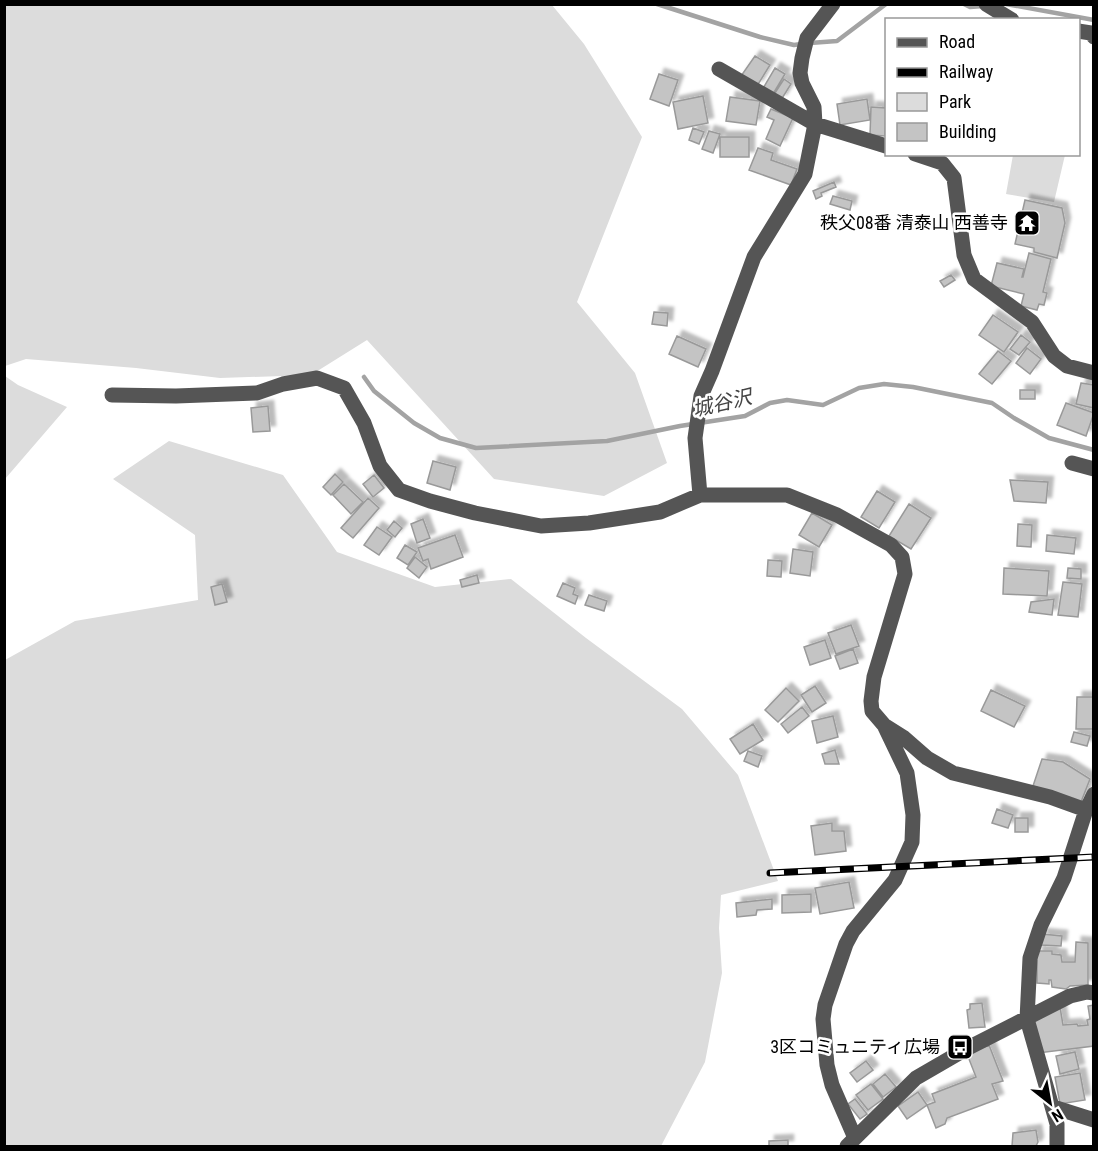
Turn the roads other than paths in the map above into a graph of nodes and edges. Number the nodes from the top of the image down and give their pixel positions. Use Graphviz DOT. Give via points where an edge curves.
graph roads {
  1 [pos="833,4"];
  2 [pos="986,4"];
  3 [pos="1009,18"];
  4 [pos="1080,31"];
  5 [pos="1094,37"];
  6 [pos="719,69"];
  7 [pos="815,124"];
  8 [pos="885,146"];
  9 [pos="921,156"];
  10 [pos="1094,373"];
  11 [pos="112,395"];
  12 [pos="1072,463"];
  13 [pos="1094,469"];
  14 [pos="700,492"];
  15 [pos="884,725"];
  16 [pos="1094,794"];
  17 [pos="1086,810"];
  18 [pos="1094,993"];
  19 [pos="1027,1018"];
  20 [pos="1053,1107"];
  21 [pos="1094,1120"];
  22 [pos="851,1142"];
  23 [pos="1057,1146"];
  1 -- 7 [label="street" via="807,38 802,58 800,74 814,107"];
  2 -- 3 [label="street"];
  4 -- 5 [label="street"];
  6 -- 7 [label="street"];
  7 -- 8 [label="street"];
  7 -- 14 [label="street" via="805,174 754,256 701,396 695,438"];
  9 -- 10 [label="street" via="942,163 954,178 964,255 974,279 1032,322 1054,356 1067,366"];
  11 -- 14 [label="street" via="257,393 317,378 344,388 364,423 380,466 399,490 475,513 541,526 660,512"];
  12 -- 13 [label="street"];
  14 -- 15 [label="street" via="787,495 837,515 885,541 902,557 905,574 871,689 872,711"];
  15 -- 17 [label="street" via="953,773"];
  15 -- 22 [label="street" via="907,773 912,842 895,880 846,944 823,1019 827,1065"];
  16 -- 17 [label="street"];
  17 -- 19 [label="street" via="1064,878 1030,958"];
  18 -- 19 [label="street" via="1070,996"];
  19 -- 20 [label="street"];
  19 -- 22 [label="street" via="916,1078"];
  20 -- 21 [label="street"];
  20 -- 23 [label="street"];
}
